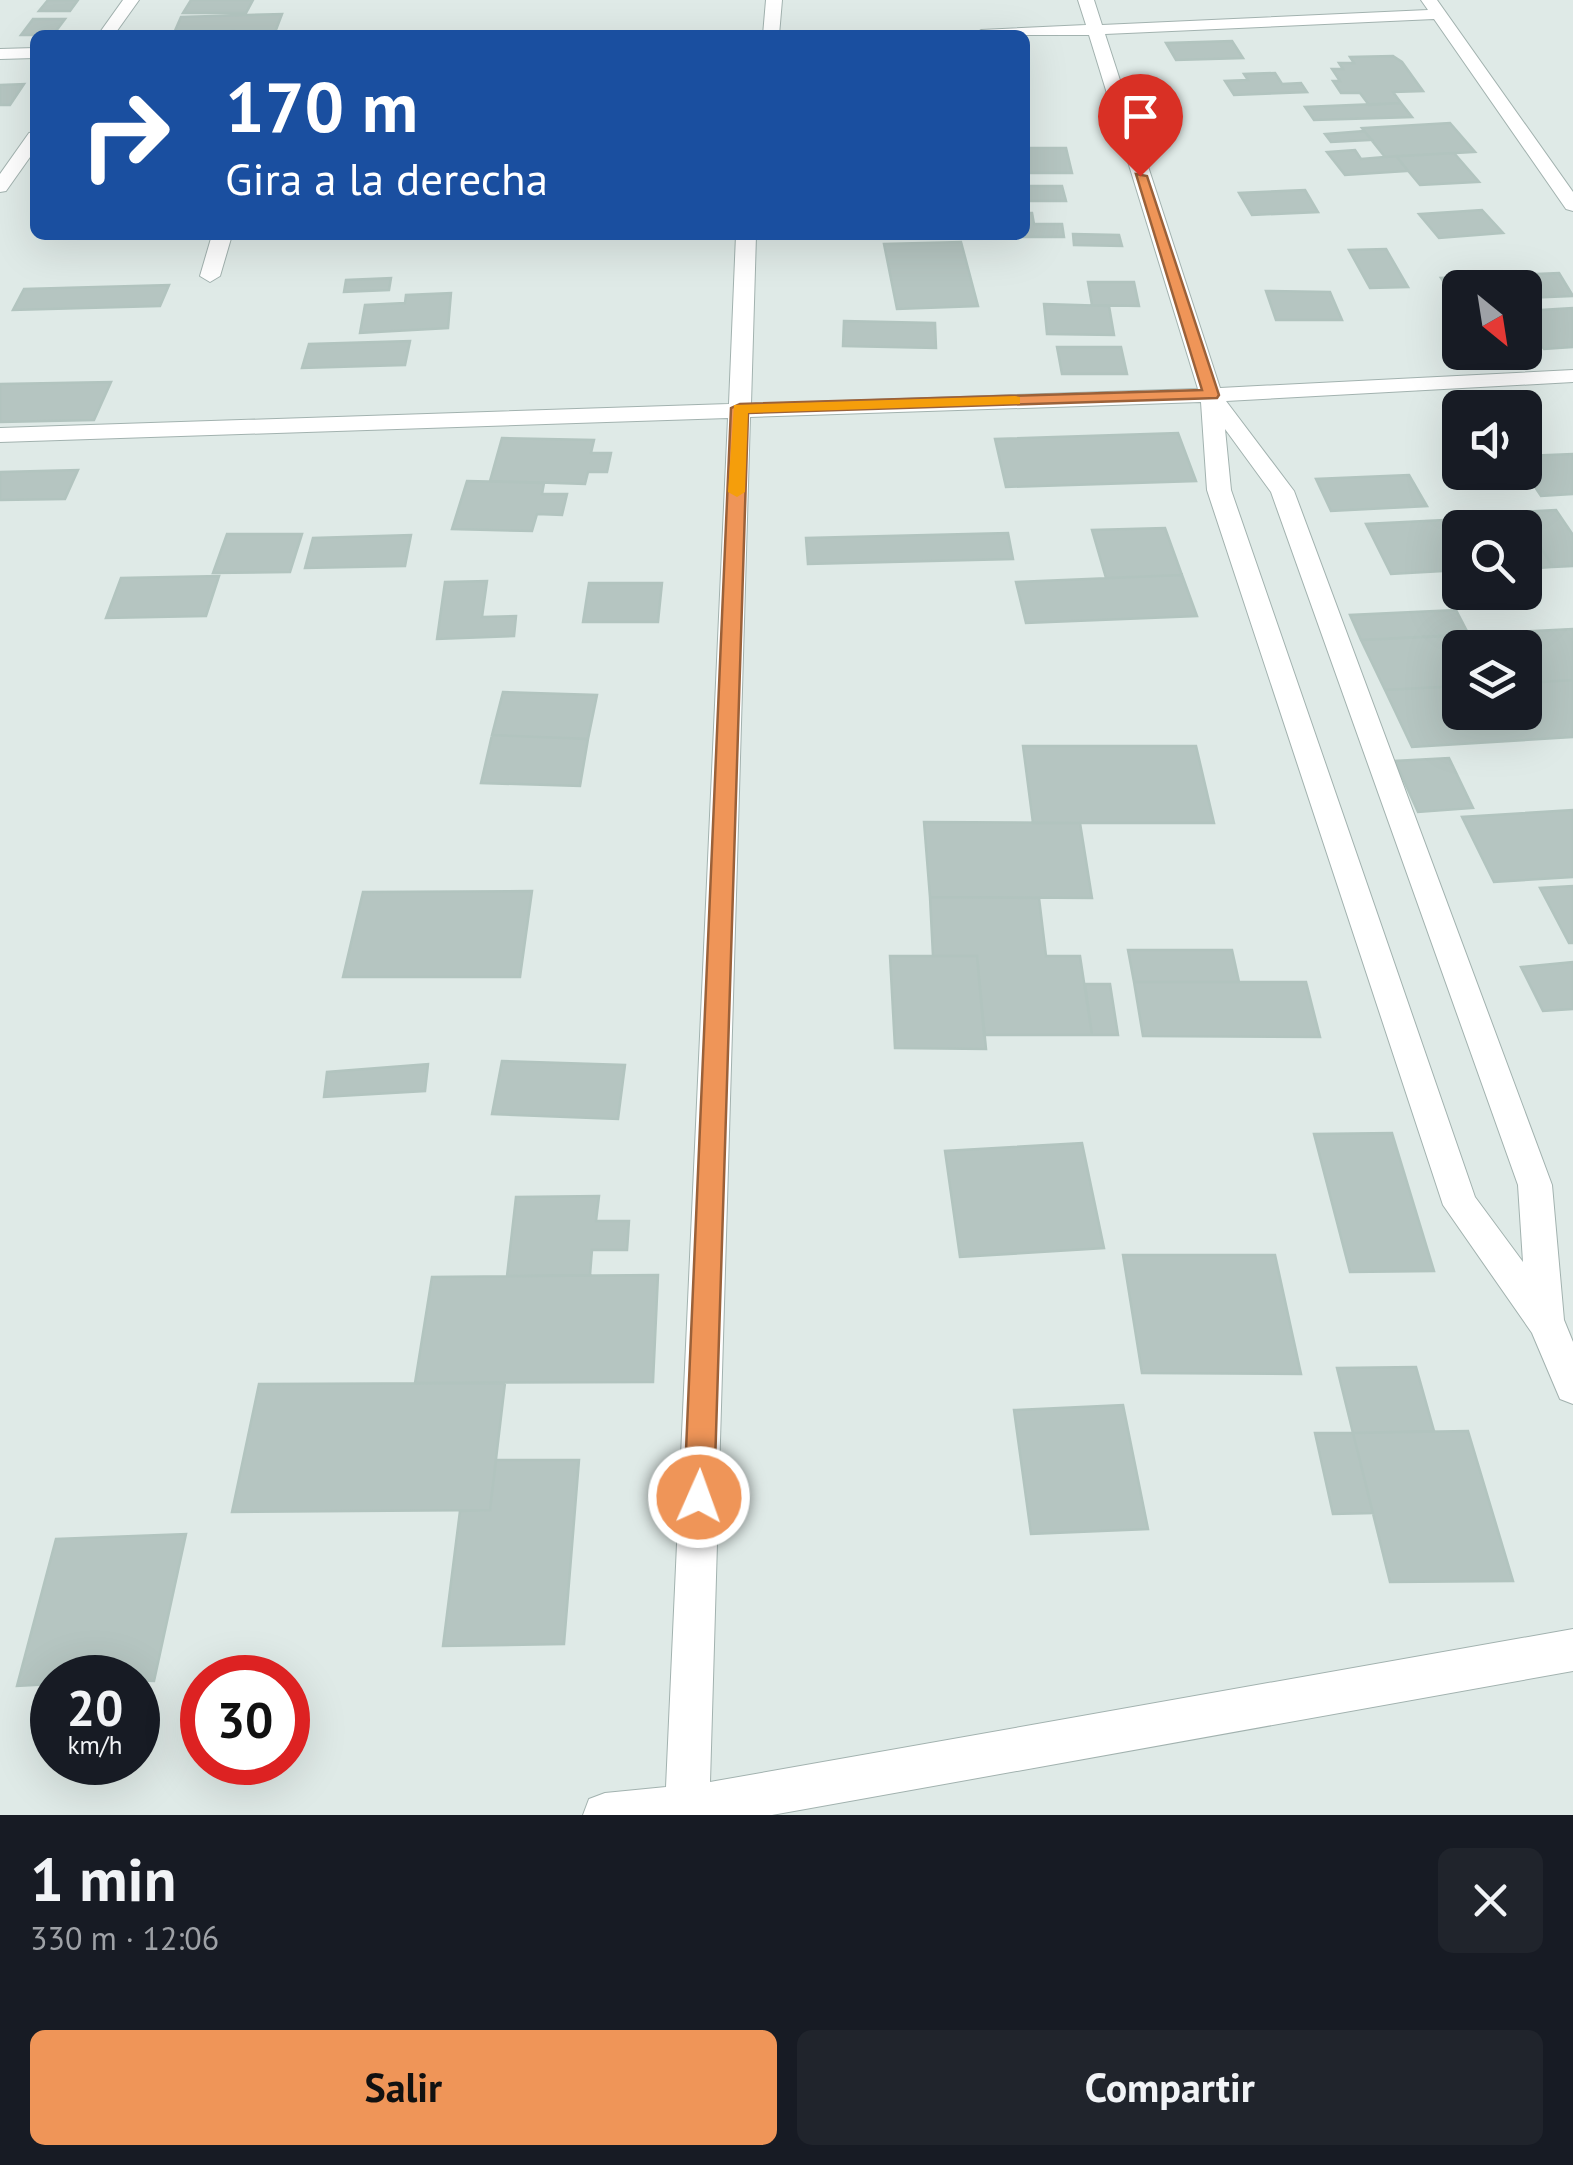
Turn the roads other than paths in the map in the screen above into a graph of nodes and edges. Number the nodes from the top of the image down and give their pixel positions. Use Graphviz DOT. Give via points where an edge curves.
graph roads {
  1 [pos="131,0"];
  2 [pos="774,0"];
  3 [pos="1086,0"];
  4 [pos="1434,7"];
  5 [pos="110,30"];
  6 [pos="771,30"];
  7 [pos="1093,31"];
  8 [pos="1030,33"];
  9 [pos="30,53"];
  10 [pos="0,54"];
  11 [pos="30,144"];
  12 [pos="0,187"];
  13 [pos="1573,205"];
  14 [pos="221,240"];
  15 [pos="746,240"];
  16 [pos="210,276"];
  17 [pos="1573,376"];
  18 [pos="1211,395"];
  19 [pos="740,408"];
  20 [pos="0,435"];
  21 [pos="1546,1322"];
  22 [pos="1573,1386"];
  23 [pos="1573,1650"];
  24 [pos="687,1808"];
  25 [pos="605,1815"];
  1 -- 5 [label="street"];
  2 -- 6 [label="street"];
  3 -- 7 [label="street"];
  4 -- 7 [label="street"];
  4 -- 13 [label="street"];
  7 -- 8 [label="street"];
  7 -- 18 [label="street"];
  9 -- 10 [label="street"];
  11 -- 12 [label="street"];
  14 -- 16 [label="street"];
  15 -- 19 [label="street"];
  17 -- 18 [label="street"];
  18 -- 19 [label="street"];
  18 -- 21 [label="street" via="1282,491 1514,1129 1534,1185"];
  18 -- 21 [label="street" via="1218,490 1460,1205"];
  19 -- 20 [label="street"];
  19 -- 24 [label="street"];
  21 -- 22 [label="street"];
  23 -- 24 [label="street"];
  24 -- 25 [label="street"];
}
